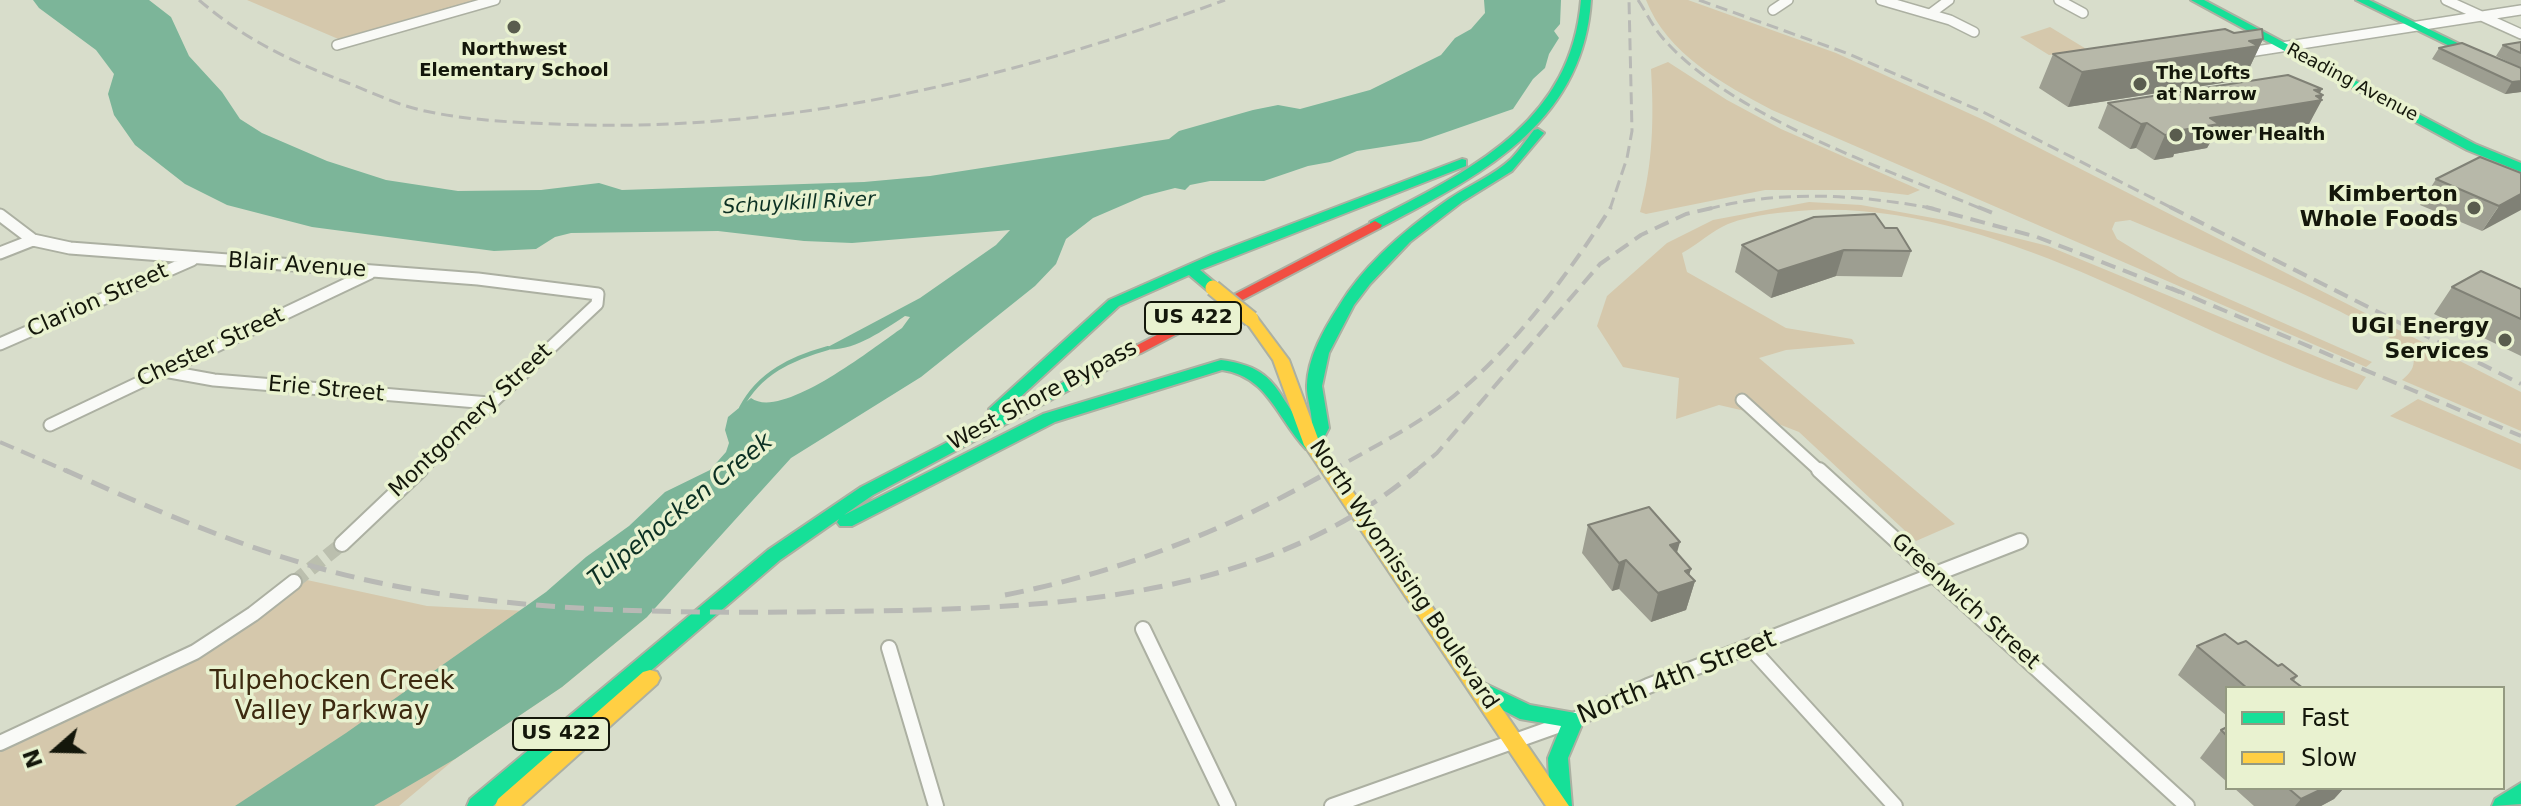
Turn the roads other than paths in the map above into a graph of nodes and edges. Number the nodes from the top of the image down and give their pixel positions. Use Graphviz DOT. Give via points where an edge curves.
graph roads {
  1 [pos="495,0"];
  2 [pos="1586,0"];
  3 [pos="1596,0"];
  4 [pos="1788,0"];
  5 [pos="1881,0"];
  6 [pos="1949,0"];
  7 [pos="2059,0"];
  8 [pos="2196,0"];
  9 [pos="2361,0"];
  10 [pos="2446,0"];
  11 [pos="1773,10"];
  12 [pos="2521,10"];
  13 [pos="2083,13"];
  14 [pos="1930,14"];
  15 [pos="2480,16"];
  16 [pos="2414,25"];
  17 [pos="1974,32"];
  18 [pos="2521,34"];
  19 [pos="337,45"];
  20 [pos="2281,45"];
  21 [pos="2232,55"];
  22 [pos="1578,59"];
  23 [pos="2489,61"];
  24 [pos="1542,129"];
  25 [pos="2517,165"];
  26 [pos="0,215"];
  27 [pos="33,240"];
  28 [pos="0,253"];
  29 [pos="195,259"];
  30 [pos="1192,270"];
  31 [pos="373,271"];
  32 [pos="599,298"];
  33 [pos="0,344"];
  34 [pos="164,371"];
  35 [pos="1742,400"];
  36 [pos="489,403"];
  37 [pos="50,425"];
  38 [pos="1312,445"];
  39 [pos="846,522"];
  40 [pos="2020,541"];
  41 [pos="342,544"];
  42 [pos="782,549"];
  43 [pos="1936,576"];
  44 [pos="294,582"];
  45 [pos="1143,629"];
  46 [pos="1750,647"];
  47 [pos="889,648"];
  48 [pos="1475,684"];
  49 [pos="1574,720"];
  50 [pos="1514,742"];
  51 [pos="0,743"];
  52 [pos="2521,792"];
  53 [pos="475,806"];
  54 [pos="506,806"];
  55 [pos="936,806"];
  56 [pos="1228,806"];
  57 [pos="1332,806"];
  58 [pos="1560,806"];
  59 [pos="1895,806"];
  60 [pos="2187,806"];
  61 [pos="2503,806"];
  1 -- 19 [label="street"];
  2 -- 22 [label="main road, West Shore Bypass / US 422"];
  3 -- 24 [label="main road, West Shore Bypass / US 422" via="1598,23 1589,61 1567,100"];
  4 -- 11 [label="street"];
  5 -- 14 [label="street"];
  6 -- 14 [label="street"];
  7 -- 13 [label="street"];
  8 -- 20 [label="main road, Reading Avenue"];
  9 -- 16 [label="main road"];
  10 -- 15 [label="street"];
  12 -- 15 [label="street"];
  14 -- 17 [label="street"];
  15 -- 16 [label="street"];
  15 -- 18 [label="street"];
  16 -- 20 [label="street"];
  16 -- 23 [label="main road"];
  20 -- 21 [label="street"];
  20 -- 25 [label="main road, Reading Avenue" via="2471,147"];
  22 -- 30 [label="main road" via="1520,122 1465,161"];
  22 -- 42 [label="main road, West Shore Bypass / US 422" via="1536,120 1466,175 950,445 867,491"];
  24 -- 38 [label="main road" via="1514,163 1403,241 1346,303 1321,356 1314,392 1321,428"];
  24 -- 39 [label="main road, West Shore Bypass / US 422" via="1481,177 1430,207 1026,419"];
  26 -- 27 [label="street, Blair Avenue"];
  27 -- 28 [label="street"];
  27 -- 29 [label="street, Blair Avenue"];
  29 -- 31 [label="street, Blair Avenue"];
  29 -- 33 [label="street, Clarion Street"];
  30 -- 38 [label="main road, North Wyomissing Boulevard, bridge" via="1251,319 1272,345"];
  30 -- 42 [label="main road" via="1104,310 1002,406 863,483"];
  31 -- 32 [label="street, Blair Avenue" via="590,291"];
  31 -- 34 [label="street, Chester Street"];
  32 -- 36 [label="street, Montgomery Street"];
  34 -- 36 [label="street, Erie Street" via="214,380"];
  34 -- 37 [label="street, Chester Street"];
  35 -- 43 [label="street, Greenwich Street"];
  36 -- 41 [label="street, Montgomery Street"];
  38 -- 39 [label="main road" via="1294,431 1263,377 1245,367 1221,365 1049,418"];
  38 -- 48 [label="main road, North Wyomissing Boulevard"];
  39 -- 54 [label="main road, West Shore Bypass / US 422" via="700,634"];
  40 -- 43 [label="street, North 4th Street"];
  42 -- 53 [label="main road, West Shore Bypass / US 422"];
  43 -- 46 [label="street, North 4th Street"];
  43 -- 60 [label="street, Greenwich Street"];
  44 -- 51 [label="street" via="195,652"];
  45 -- 56 [label="street"];
  46 -- 49 [label="street, North 4th Street"];
  46 -- 59 [label="street"];
  47 -- 55 [label="street"];
  48 -- 49 [label="main road" via="1517,713"];
  48 -- 50 [label="main road, North Wyomissing Boulevard"];
  49 -- 50 [label="street, North 4th Street"];
  49 -- 58 [label="main road" via="1558,758"];
  50 -- 57 [label="street, North 4th Street"];
  50 -- 58 [label="main road, North Wyomissing Boulevard"];
  52 -- 61 [label="main road"];
}
